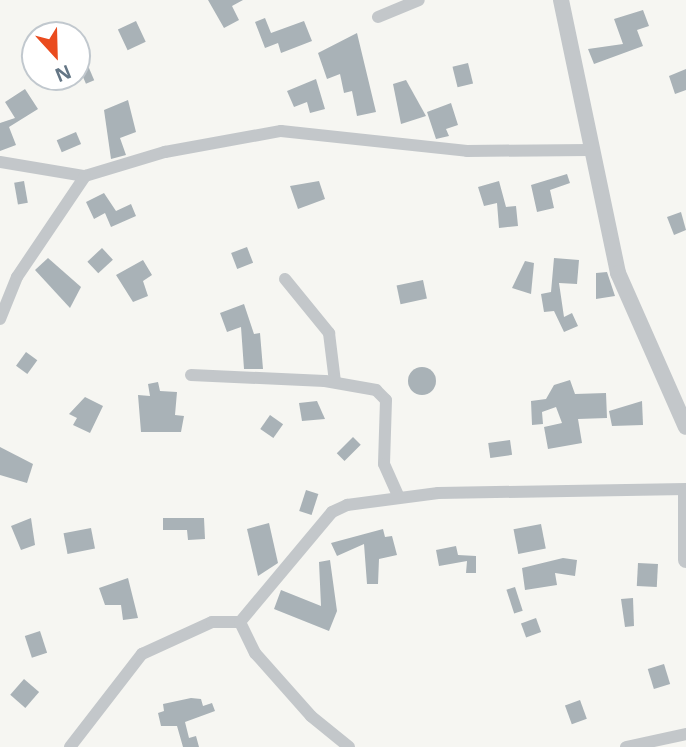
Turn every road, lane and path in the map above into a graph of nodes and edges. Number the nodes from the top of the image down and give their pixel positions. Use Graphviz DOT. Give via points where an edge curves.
graph roads {
  1 [pos="419,0"];
  2 [pos="561,0"];
  3 [pos="378,17"];
  4 [pos="589,150"];
  5 [pos="0,162"];
  6 [pos="85,176"];
  7 [pos="285,279"];
  8 [pos="0,320"];
  9 [pos="191,375"];
  10 [pos="335,382"];
  11 [pos="686,427"];
  12 [pos="686,491"];
  13 [pos="398,495"];
  14 [pos="686,560"];
  15 [pos="240,622"];
  16 [pos="686,734"];
  17 [pos="69,747"];
  18 [pos="349,747"];
  19 [pos="626,747"];
  1 -- 3 [label="street"];
  2 -- 4 [label="street" via="580,76"];
  4 -- 6 [label="street" via="467,151 281,131 165,152"];
  4 -- 11 [label="street" via="618,273"];
  5 -- 6 [label="street"];
  6 -- 8 [label="street" via="17,277"];
  7 -- 10 [label="street" via="330,333"];
  9 -- 10 [label="street"];
  10 -- 13 [label="street" via="376,390 386,400 384,464"];
  12 -- 13 [label="street"];
  12 -- 14 [label="street"];
  13 -- 15 [label="street" via="332,512"];
  15 -- 17 [label="street" via="212,622 142,654"];
  15 -- 18 [label="street" via="255,653 311,716"];
  16 -- 19 [label="street"];
}
